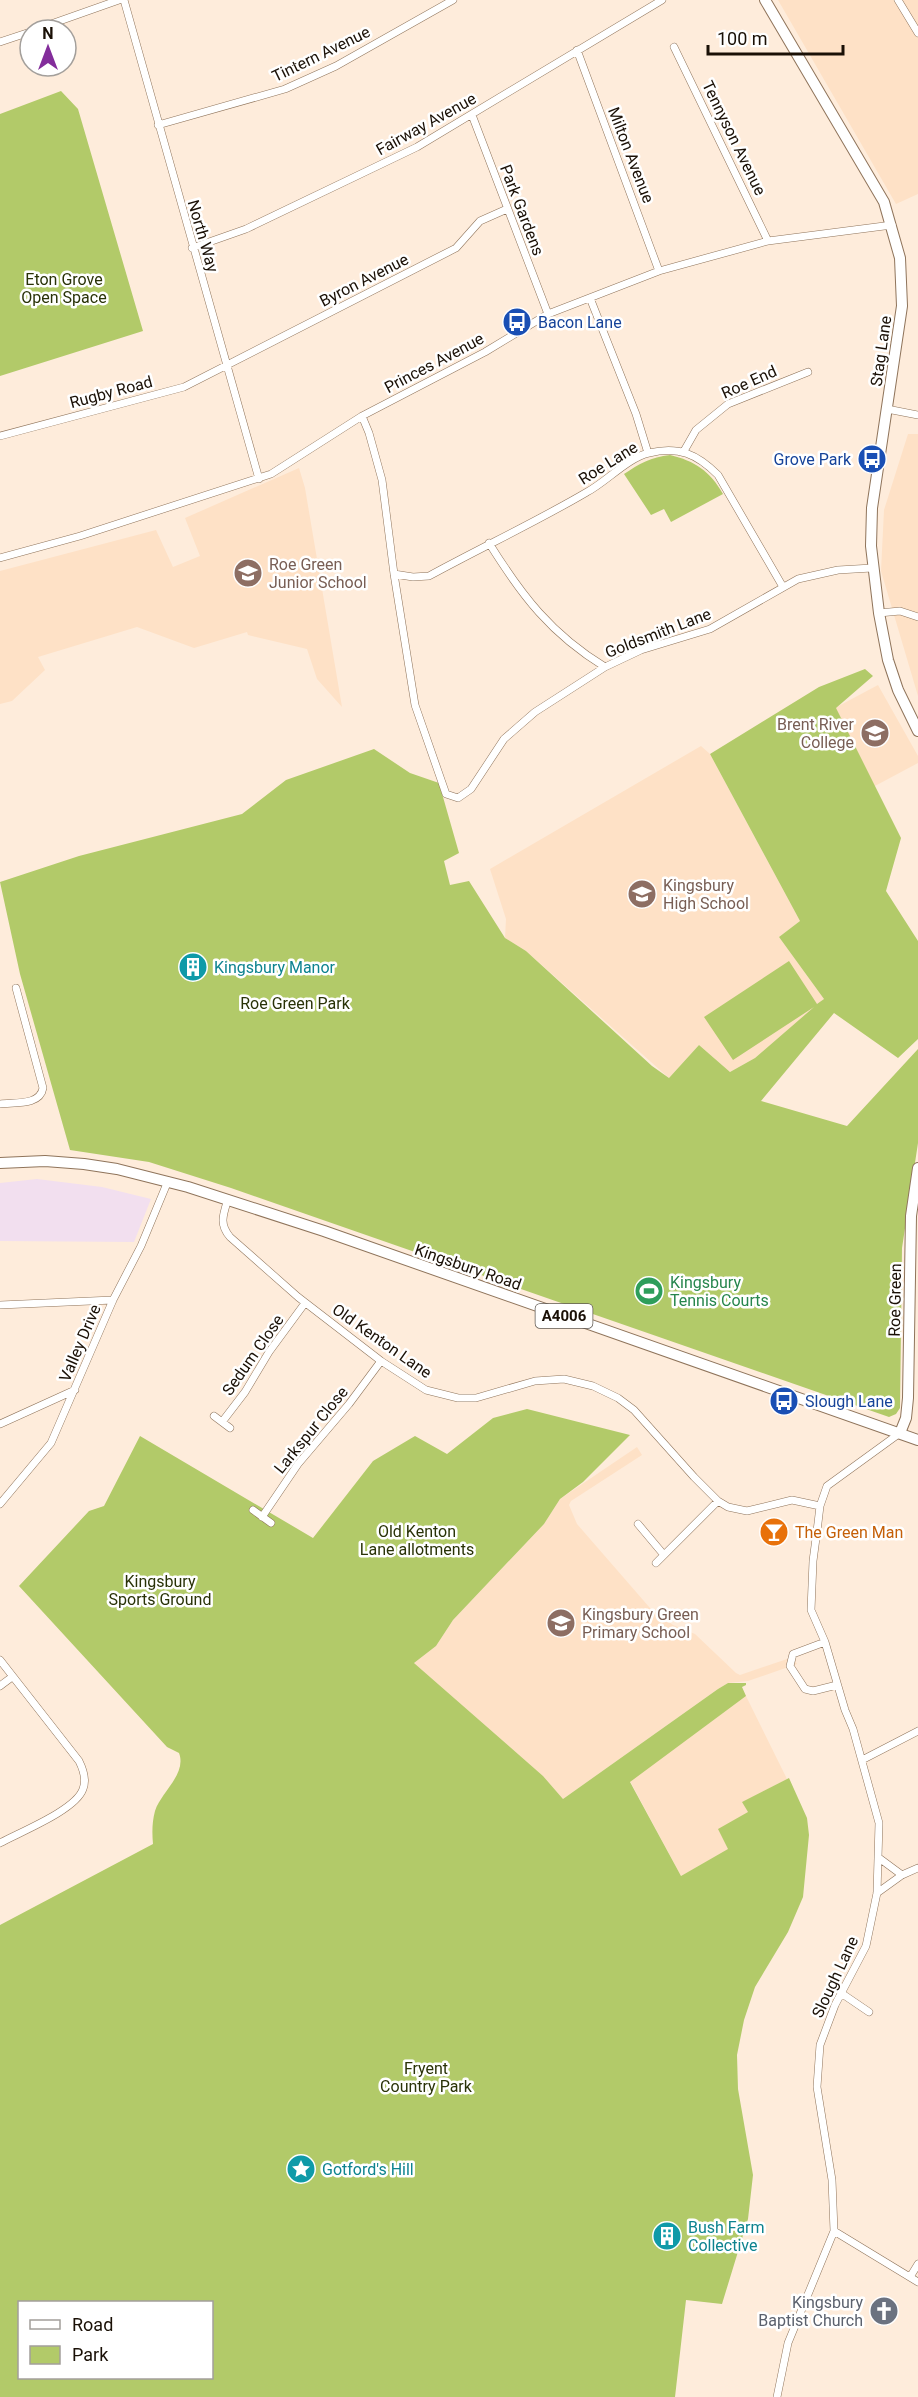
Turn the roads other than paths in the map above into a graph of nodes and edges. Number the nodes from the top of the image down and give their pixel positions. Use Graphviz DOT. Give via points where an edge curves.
graph roads {
  1 [pos="119,0"];
  2 [pos="124,0"];
  3 [pos="453,0"];
  4 [pos="662,0"];
  5 [pos="765,0"];
  6 [pos="898,0"];
  7 [pos="68,18"];
  8 [pos="918,33"];
  9 [pos="18,36"];
  10 [pos="0,42"];
  11 [pos="674,47"];
  12 [pos="577,50"];
  13 [pos="472,115"];
  14 [pos="158,124"];
  15 [pos="507,209"];
  16 [pos="892,225"];
  17 [pos="768,241"];
  18 [pos="192,248"];
  19 [pos="658,271"];
  20 [pos="590,298"];
  21 [pos="548,314"];
  22 [pos="226,367"];
  23 [pos="808,372"];
  24 [pos="887,409"];
  25 [pos="918,415"];
  26 [pos="362,416"];
  27 [pos="0,436"];
  28 [pos="684,451"];
  29 [pos="648,453"];
  30 [pos="259,479"];
  31 [pos="489,543"];
  32 [pos="0,558"];
  33 [pos="872,568"];
  34 [pos="393,574"];
  35 [pos="783,587"];
  36 [pos="879,613"];
  37 [pos="918,617"];
  38 [pos="605,667"];
  39 [pos="918,731"];
  40 [pos="16,988"];
  41 [pos="0,1104"];
  42 [pos="0,1163"];
  43 [pos="918,1168"];
  44 [pos="168,1181"];
  45 [pos="228,1199"];
  46 [pos="914,1238"];
  47 [pos="113,1300"];
  48 [pos="305,1303"];
  49 [pos="0,1305"];
  50 [pos="381,1361"];
  51 [pos="75,1390"];
  52 [pos="214,1416"];
  53 [pos="222,1422"];
  54 [pos="0,1424"];
  55 [pos="230,1428"];
  56 [pos="900,1433"];
  57 [pos="918,1440"];
  58 [pos="718,1501"];
  59 [pos="0,1504"];
  60 [pos="820,1506"];
  61 [pos="253,1510"];
  62 [pos="262,1517"];
  63 [pos="271,1523"];
  64 [pos="638,1524"];
  65 [pos="664,1555"];
  66 [pos="656,1563"];
  67 [pos="825,1642"];
  68 [pos="0,1660"];
  69 [pos="12,1677"];
  70 [pos="837,1685"];
  71 [pos="0,1686"];
  72 [pos="918,1731"];
  73 [pos="862,1760"];
  74 [pos="0,1843"];
  75 [pos="879,1858"];
  76 [pos="918,1868"];
  77 [pos="902,1875"];
  78 [pos="877,1893"];
  79 [pos="841,1993"];
  80 [pos="869,2012"];
  81 [pos="834,2231"];
  82 [pos="918,2264"];
  83 [pos="910,2277"];
  84 [pos="918,2282"];
  85 [pos="777,2397"];
  1 -- 7 [label="street"];
  2 -- 14 [label="street, North Way"];
  3 -- 14 [label="street, Tintern Avenue" via="336,66 285,89"];
  4 -- 12 [label="street, Fairway Avenue"];
  5 -- 16 [label="street, Stag Lane" via="884,202"];
  6 -- 8 [label="street"];
  9 -- 10 [label="street"];
  11 -- 17 [label="street, Tennyson Avenue"];
  12 -- 13 [label="street, Fairway Avenue"];
  12 -- 19 [label="street, Milton Avenue"];
  13 -- 15 [label="street, Park Gardens"];
  13 -- 18 [label="street, Fairway Avenue" via="395,158 246,229"];
  14 -- 18 [label="street, North Way"];
  15 -- 21 [label="street, Park Gardens"];
  15 -- 22 [label="street, Byron Avenue" via="480,221 456,248"];
  16 -- 17 [label="street, Princes Avenue"];
  16 -- 24 [label="street, Stag Lane" via="900,258 902,306"];
  17 -- 19 [label="street, Princes Avenue"];
  18 -- 22 [label="street, North Way"];
  19 -- 20 [label="street, Princes Avenue"];
  20 -- 21 [label="street, Princes Avenue"];
  20 -- 29 [label="street"];
  21 -- 26 [label="street, Princes Avenue" via="485,352"];
  22 -- 27 [label="street, Rugby Road" via="184,387"];
  22 -- 30 [label="street, North Way"];
  23 -- 28 [label="street, Roe End" via="728,404 696,430"];
  24 -- 25 [label="street"];
  24 -- 33 [label="street, Stag Lane" via="871,520"];
  26 -- 30 [label="street, Princes Avenue"];
  26 -- 34 [label="street" via="382,480"];
  28 -- 29 [label="street, Roe Lane"];
  28 -- 35 [label="street" via="706,462 718,475"];
  29 -- 31 [label="street, Roe Lane" via="589,491"];
  30 -- 32 [label="street, Princes Avenue"];
  31 -- 34 [label="street, Roe Lane" via="429,576"];
  31 -- 38 [label="street" via="515,585 551,627"];
  33 -- 35 [label="street, Goldsmith Lane" via="828,571"];
  33 -- 36 [label="street, Stag Lane"];
  34 -- 38 [label="street, Goldsmith Lane" via="415,705 446,794 458,798 471,789 504,739 535,712"];
  35 -- 38 [label="street, Goldsmith Lane" via="710,629 641,650"];
  36 -- 37 [label="street" via="900,611"];
  36 -- 39 [label="street, Stag Lane" via="892,676"];
  40 -- 41 [label="street" via="43,1088 34,1100"];
  42 -- 44 [label="street, Kingsbury Road / A4006" via="84,1164"];
  43 -- 46 [label="street, Roe Green" via="913,1197"];
  44 -- 45 [label="street, Kingsbury Road / A4006"];
  44 -- 47 [label="street, Valley Drive"];
  45 -- 48 [label="street, Old Kenton Lane" via="222,1220 224,1230"];
  45 -- 56 [label="street, Kingsbury Road / A4006"];
  46 -- 56 [label="street, Roe Green" via="908,1391 906,1418"];
  47 -- 49 [label="street"];
  47 -- 51 [label="street, Valley Drive"];
  48 -- 50 [label="street, Old Kenton Lane"];
  48 -- 53 [label="street, Sedum Close"];
  50 -- 58 [label="street, Old Kenton Lane" via="426,1390 458,1398 476,1398 535,1381 564,1380 593,1386 634,1410"];
  50 -- 62 [label="street, Larkspur Close" via="298,1464"];
  51 -- 54 [label="street"];
  51 -- 59 [label="street, Valley Drive" via="51,1443"];
  52 -- 53 [label="street"];
  53 -- 55 [label="street"];
  56 -- 57 [label="street, Kingsbury Road / A4006"];
  56 -- 60 [label="street, Slough Lane" via="827,1486"];
  58 -- 60 [label="street, Old Kenton Lane" via="747,1511 792,1500"];
  58 -- 65 [label="street"];
  60 -- 67 [label="street, Slough Lane" via="811,1610"];
  61 -- 62 [label="street"];
  62 -- 63 [label="street"];
  64 -- 65 [label="street"];
  65 -- 66 [label="street"];
  67 -- 70 [label="street, Slough Lane"];
  67 -- 70 [label="street" via="793,1654 790,1666 805,1689"];
  68 -- 69 [label="street"];
  69 -- 71 [label="street"];
  69 -- 74 [label="street" via="79,1761 84,1788 67,1807"];
  70 -- 73 [label="street, Slough Lane"];
  72 -- 73 [label="street"];
  73 -- 75 [label="street, Slough Lane" via="879,1823"];
  75 -- 77 [label="street"];
  75 -- 78 [label="street, Slough Lane"];
  76 -- 77 [label="street"];
  77 -- 78 [label="street"];
  78 -- 79 [label="street, Slough Lane" via="866,1946"];
  79 -- 80 [label="street"];
  79 -- 81 [label="street, Slough Lane" via="820,2045 817,2087 832,2180"];
  81 -- 83 [label="street"];
  81 -- 85 [label="street" via="788,2343"];
  82 -- 83 [label="street"];
  83 -- 84 [label="street"];
}
